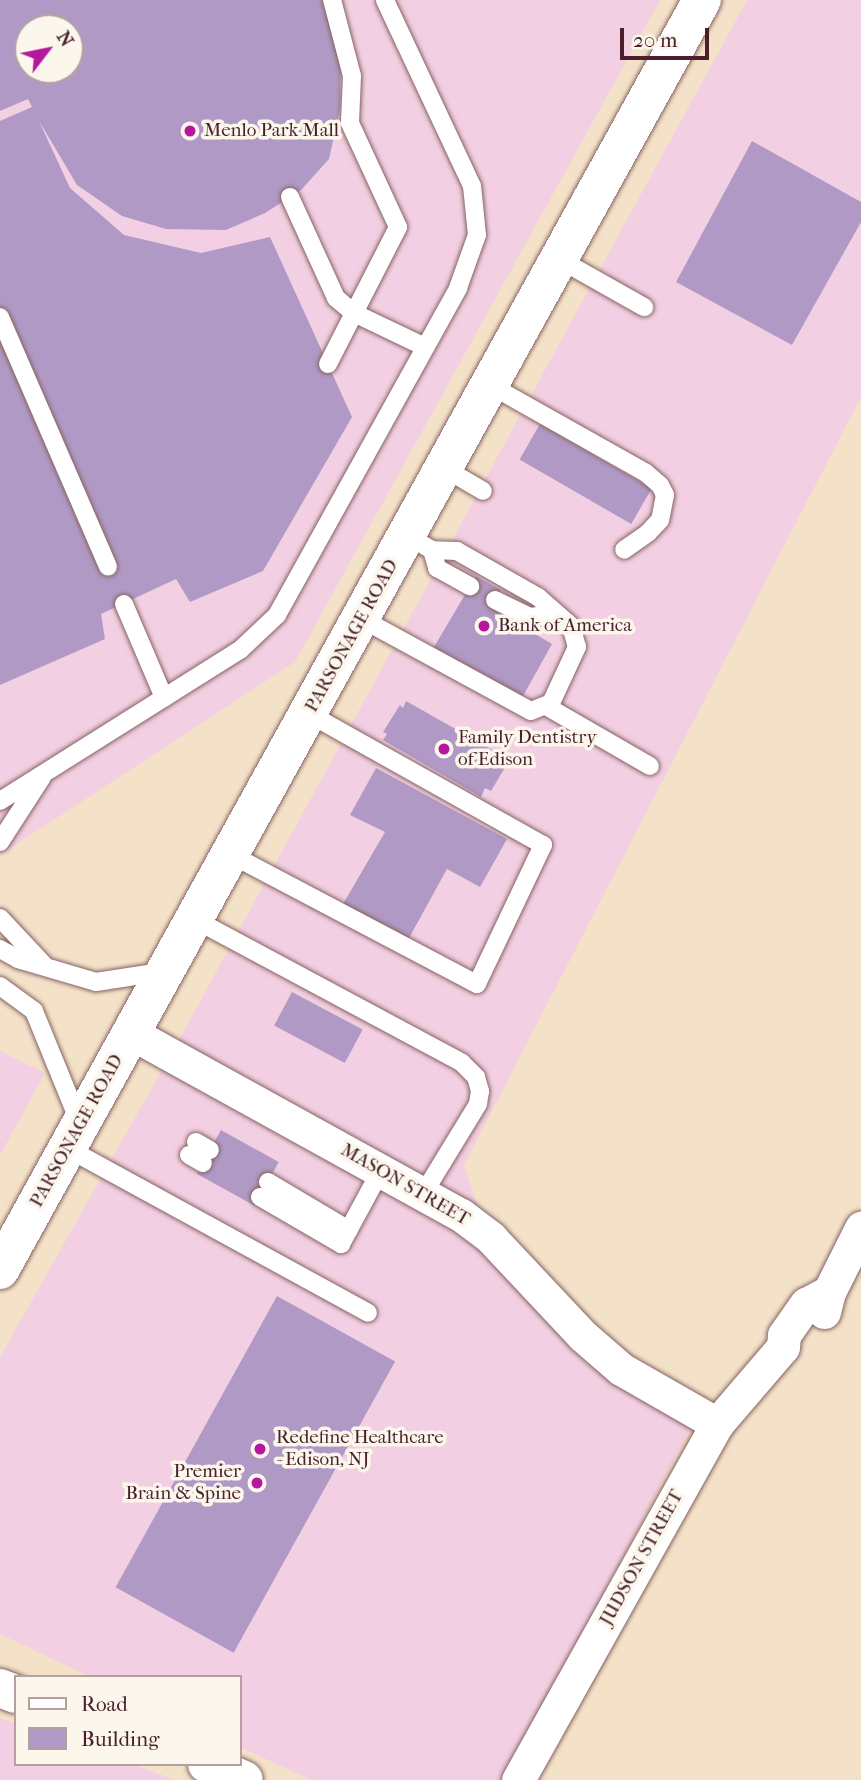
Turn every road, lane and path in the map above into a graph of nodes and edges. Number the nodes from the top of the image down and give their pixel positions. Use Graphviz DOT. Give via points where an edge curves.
graph roads {
  1 [pos="332,0"];
  2 [pos="385,0"];
  3 [pos="702,0"];
  4 [pos="290,197"];
  5 [pos="559,259"];
  6 [pos="644,307"];
  7 [pos="354,313"];
  8 [pos="0,317"];
  9 [pos="425,347"];
  10 [pos="328,364"];
  11 [pos="490,385"];
  12 [pos="444,468"];
  13 [pos="483,491"];
  14 [pos="420,543"];
  15 [pos="624,551"];
  16 [pos="108,567"];
  17 [pos="470,586"];
  18 [pos="495,600"];
  19 [pos="124,604"];
  20 [pos="554,614"];
  21 [pos="362,619"];
  22 [pos="164,698"];
  23 [pos="546,706"];
  24 [pos="310,714"];
  25 [pos="650,766"];
  26 [pos="47,770"];
  27 [pos="0,801"];
  28 [pos="0,842"];
  29 [pos="230,854"];
  30 [pos="0,918"];
  31 [pos="194,919"];
  32 [pos="0,949"];
  33 [pos="44,965"];
  34 [pos="165,972"];
  35 [pos="0,986"];
  36 [pos="131,1032"];
  37 [pos="74,1136"];
  38 [pos="381,1170"];
  39 [pos="264,1190"];
  40 [pos="423,1194"];
  41 [pos="861,1228"];
  42 [pos="0,1270"];
  43 [pos="368,1313"];
  44 [pos="718,1424"];
  45 [pos="212,1766"];
  46 [pos="244,1780"];
  47 [pos="518,1780"];
  1 -- 7 [label="lane" via="352,76 350,123 398,228"];
  2 -- 9 [label="lane" via="472,186 477,235 458,288"];
  3 -- 5 [label="street, PARSONAGE ROAD"];
  4 -- 7 [label="lane" via="336,298"];
  5 -- 6 [label="lane"];
  5 -- 11 [label="street, PARSONAGE ROAD"];
  7 -- 9 [label="lane"];
  7 -- 10 [label="lane"];
  8 -- 16 [label="lane"];
  9 -- 22 [label="lane" via="277,615 240,650"];
  11 -- 12 [label="street, PARSONAGE ROAD"];
  11 -- 15 [label="lane" via="646,472 660,485 665,495 660,520"];
  12 -- 13 [label="lane"];
  12 -- 14 [label="street, PARSONAGE ROAD"];
  14 -- 17 [label="lane" via="437,568"];
  14 -- 20 [label="lane" via="457,551 538,597"];
  14 -- 21 [label="street, PARSONAGE ROAD"];
  18 -- 20 [label="lane" via="530,617"];
  19 -- 22 [label="lane"];
  20 -- 23 [label="lane" via="571,626 577,647"];
  21 -- 23 [label="lane" via="531,710"];
  21 -- 24 [label="street, PARSONAGE ROAD"];
  22 -- 26 [label="lane"];
  23 -- 25 [label="lane"];
  24 -- 29 [label="street, PARSONAGE ROAD"];
  24 -- 29 [label="lane" via="542,845 477,984"];
  26 -- 27 [label="lane"];
  26 -- 28 [label="lane"];
  29 -- 31 [label="street, PARSONAGE ROAD"];
  30 -- 33 [label="lane"];
  31 -- 34 [label="street, PARSONAGE ROAD"];
  31 -- 40 [label="lane" via="462,1063 475,1077 478,1104"];
  32 -- 33 [label="lane"];
  33 -- 34 [label="lane" via="96,982"];
  34 -- 36 [label="street, PARSONAGE ROAD"];
  35 -- 37 [label="lane" via="34,1011"];
  36 -- 37 [label="street, PARSONAGE ROAD"];
  36 -- 38 [label="street, MASON STREET"];
  37 -- 42 [label="street, PARSONAGE ROAD"];
  37 -- 43 [label="lane"];
  38 -- 39 [label="lane" via="341,1244"];
  38 -- 40 [label="street, MASON STREET"];
  40 -- 44 [label="street, MASON STREET" via="491,1238 621,1370"];
  41 -- 44 [label="street, JUDSON STREET" via="828,1292 806,1304 784,1335 783,1347"];
  44 -- 47 [label="street, JUDSON STREET"];
  45 -- 46 [label="street"];
}
